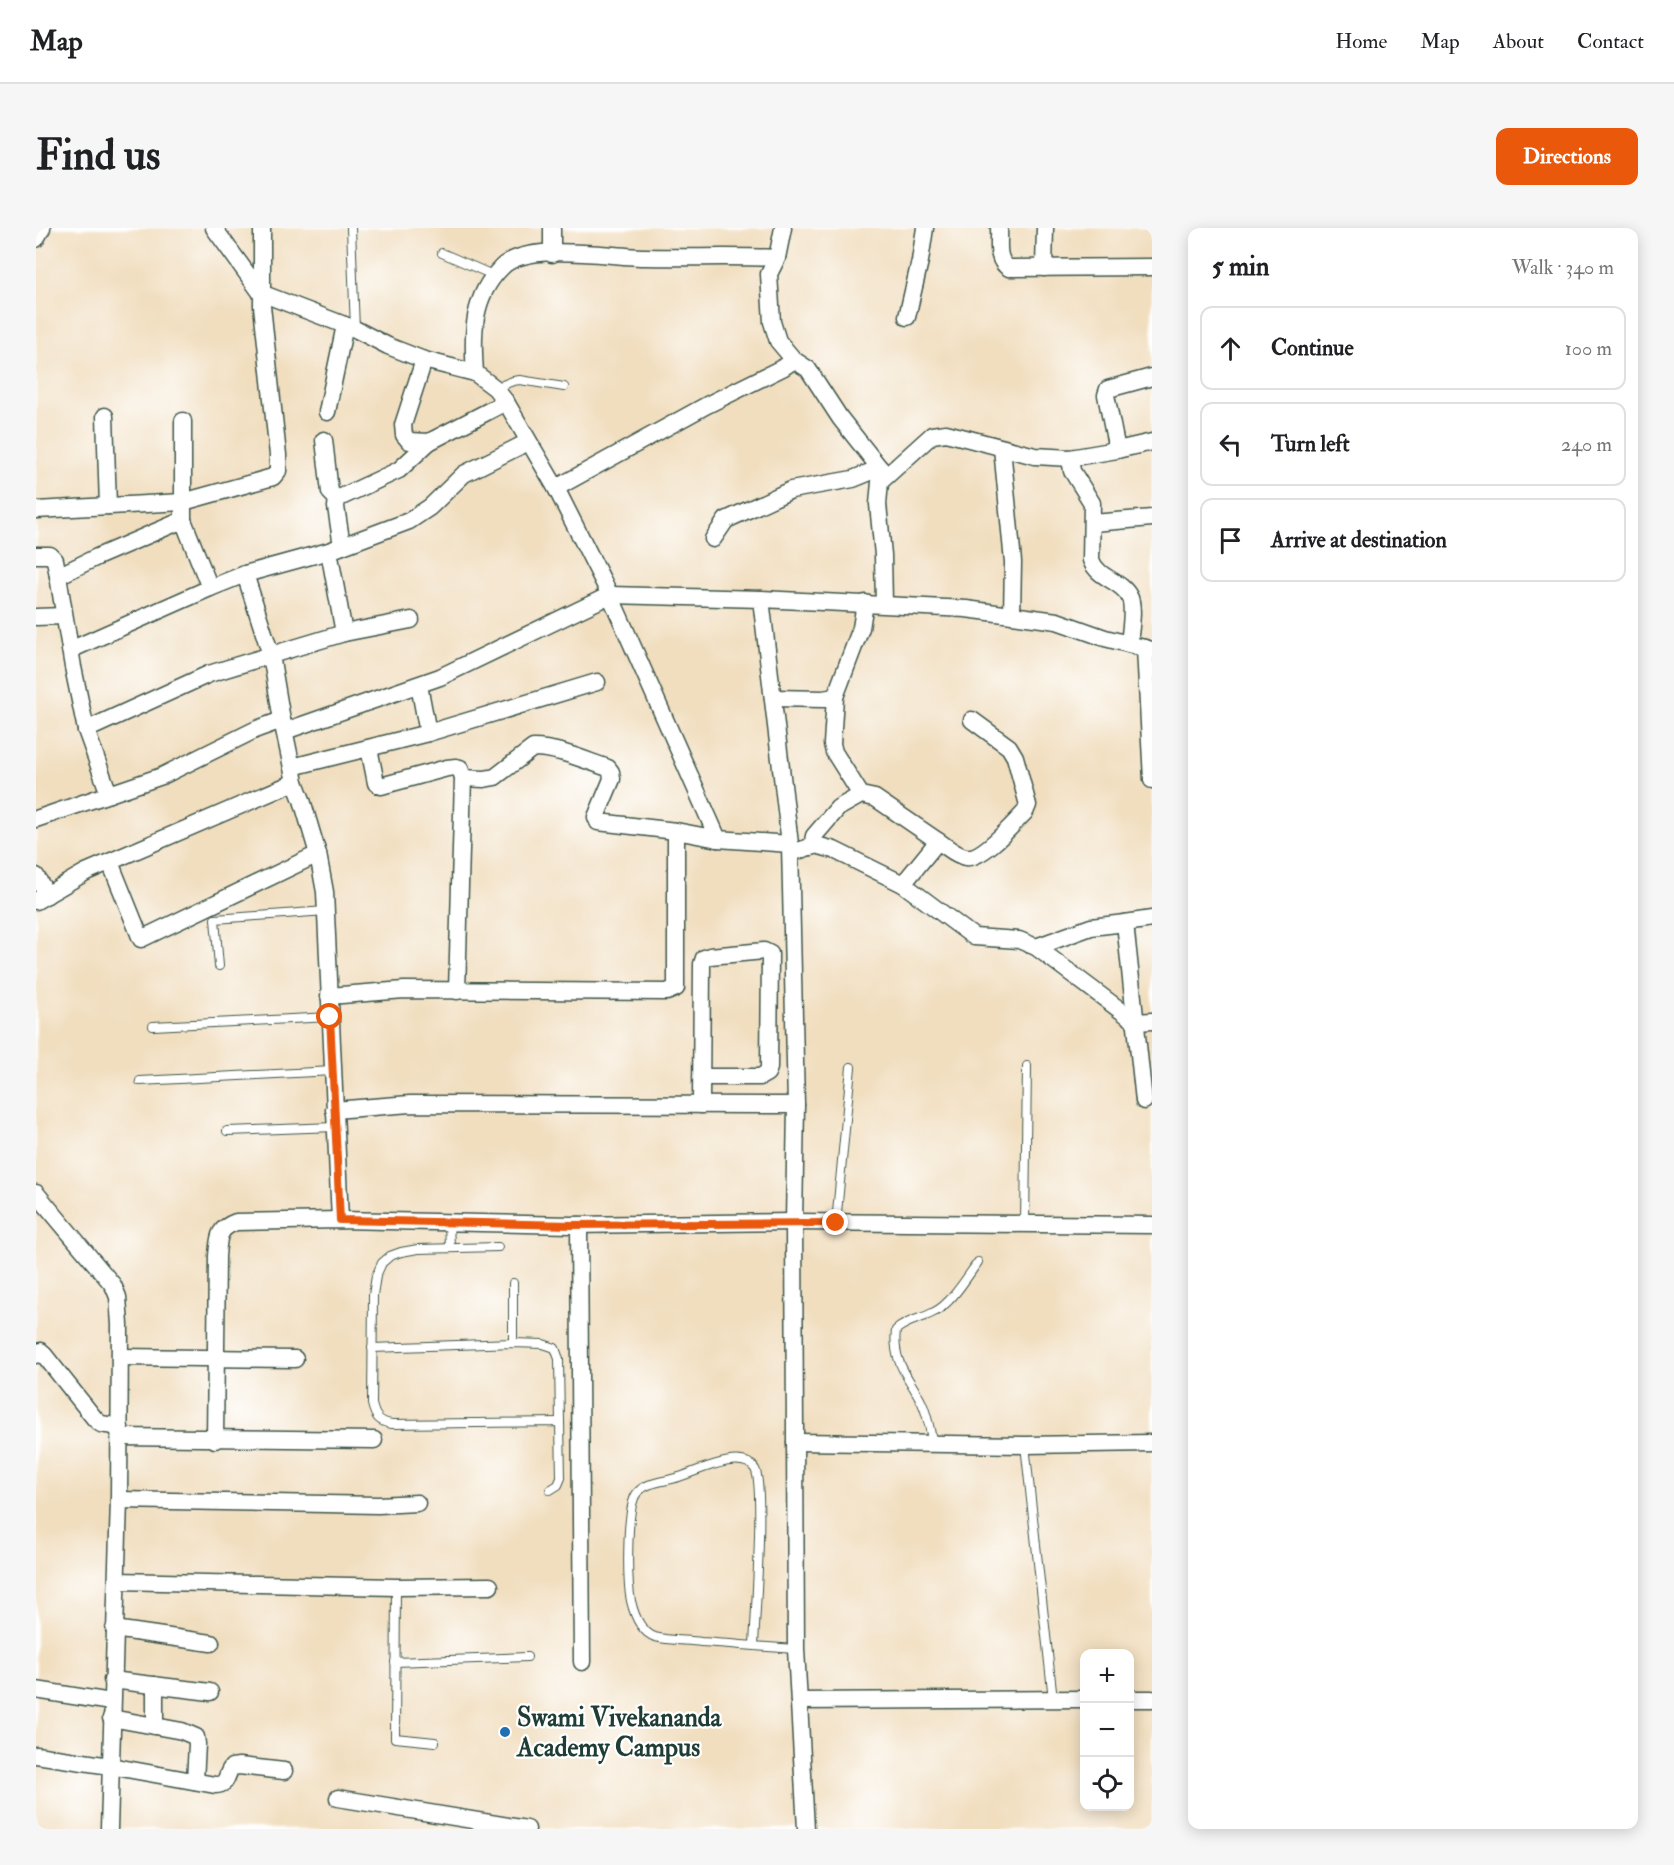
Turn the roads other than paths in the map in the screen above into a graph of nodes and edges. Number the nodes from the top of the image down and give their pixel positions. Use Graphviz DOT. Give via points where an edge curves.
graph roads {
  1 [pos="42,228"];
  2 [pos="214,228"];
  3 [pos="262,228"];
  4 [pos="351,228"];
  5 [pos="552,228"];
  6 [pos="783,228"];
  7 [pos="925,228"];
  8 [pos="999,228"];
  9 [pos="1045,228"];
  10 [pos="36,239"];
  11 [pos="442,253"];
  12 [pos="552,254"];
  13 [pos="777,258"];
  14 [pos="1152,267"];
  15 [pos="1044,268"];
  16 [pos="495,276"];
  17 [pos="261,293"];
  18 [pos="907,317"];
  19 [pos="350,327"];
  20 [pos="424,360"];
  21 [pos="794,360"];
  22 [pos="475,373"];
  23 [pos="1152,377"];
  24 [pos="564,387"];
  25 [pos="495,388"];
  26 [pos="506,402"];
  27 [pos="327,412"];
  28 [pos="105,416"];
  29 [pos="183,421"];
  30 [pos="324,440"];
  31 [pos="429,442"];
  32 [pos="528,442"];
  33 [pos="1152,442"];
  34 [pos="1002,448"];
  35 [pos="1117,450"];
  36 [pos="1070,458"];
  37 [pos="883,472"];
  38 [pos="556,488"];
  39 [pos="337,499"];
  40 [pos="183,502"];
  41 [pos="108,506"];
  42 [pos="36,510"];
  43 [pos="1152,518"];
  44 [pos="183,520"];
  45 [pos="1093,523"];
  46 [pos="713,539"];
  47 [pos="336,548"];
  48 [pos="36,555"];
  49 [pos="245,574"];
  50 [pos="58,576"];
  51 [pos="210,588"];
  52 [pos="610,595"];
  53 [pos="761,599"];
  54 [pos="865,603"];
  55 [pos="884,604"];
  56 [pos="1012,615"];
  57 [pos="64,616"];
  58 [pos="36,617"];
  59 [pos="411,621"];
  60 [pos="344,633"];
  61 [pos="1142,647"];
  62 [pos="70,650"];
  63 [pos="271,655"];
  64 [pos="597,682"];
  65 [pos="419,685"];
  66 [pos="835,697"];
  67 [pos="773,698"];
  68 [pos="972,720"];
  69 [pos="283,726"];
  70 [pos="86,730"];
  71 [pos="428,733"];
  72 [pos="369,748"];
  73 [pos="293,775"];
  74 [pos="463,778"];
  75 [pos="1152,780"];
  76 [pos="110,794"];
  77 [pos="861,795"];
  78 [pos="36,819"];
  79 [pos="676,831"];
  80 [pos="718,839"];
  81 [pos="938,841"];
  82 [pos="812,847"];
  83 [pos="790,849"];
  84 [pos="318,854"];
  85 [pos="110,862"];
  86 [pos="36,876"];
  87 [pos="903,884"];
  88 [pos="41,898"];
  89 [pos="326,911"];
  90 [pos="1152,919"];
  91 [pos="1125,922"];
  92 [pos="1036,947"];
  93 [pos="219,966"];
  94 [pos="457,991"];
  95 [pos="329,996"];
  96 [pos="330,1017"];
  97 [pos="1144,1021"];
  98 [pos="153,1026"];
  99 [pos="851,1066"];
  100 [pos="1028,1066"];
  101 [pos="333,1071"];
  102 [pos="702,1077"];
  103 [pos="140,1081"];
  104 [pos="1144,1101"];
  105 [pos="702,1105"];
  106 [pos="796,1105"];
  107 [pos="334,1110"];
  108 [pos="335,1127"];
  109 [pos="227,1131"];
  110 [pos="36,1193"];
  111 [pos="340,1220"];
  112 [pos="794,1222"];
  113 [pos="449,1223"];
  114 [pos="836,1223"];
  115 [pos="579,1225"];
  116 [pos="1025,1225"];
  117 [pos="1152,1225"];
  118 [pos="450,1247"];
  119 [pos="498,1247"];
  120 [pos="978,1262"];
  121 [pos="513,1283"];
  122 [pos="513,1343"];
  123 [pos="372,1348"];
  124 [pos="38,1350"];
  125 [pos="120,1357"];
  126 [pos="215,1358"];
  127 [pos="295,1359"];
  128 [pos="560,1422"];
  129 [pos="120,1432"];
  130 [pos="215,1440"];
  131 [pos="374,1440"];
  132 [pos="795,1442"];
  133 [pos="1152,1443"];
  134 [pos="933,1444"];
  135 [pos="1025,1445"];
  136 [pos="550,1490"];
  137 [pos="119,1500"];
  138 [pos="417,1503"];
  139 [pos="117,1581"];
  140 [pos="490,1586"];
  141 [pos="396,1587"];
  142 [pos="114,1629"];
  143 [pos="211,1643"];
  144 [pos="754,1646"];
  145 [pos="796,1649"];
  146 [pos="527,1657"];
  147 [pos="395,1662"];
  148 [pos="582,1662"];
  149 [pos="112,1680"];
  150 [pos="155,1685"];
  151 [pos="36,1690"];
  152 [pos="210,1692"];
  153 [pos="1053,1699"];
  154 [pos="1080,1699"];
  155 [pos="1134,1699"];
  156 [pos="1152,1699"];
  157 [pos="799,1701"];
  158 [pos="111,1710"];
  159 [pos="155,1726"];
  160 [pos="435,1742"];
  161 [pos="36,1755"];
  162 [pos="110,1766"];
  163 [pos="284,1771"];
  164 [pos="195,1781"];
  165 [pos="338,1798"];
  166 [pos="464,1824"];
  167 [pos="109,1829"];
  168 [pos="526,1829"];
  169 [pos="806,1829"];
  1 -- 10 [label="street"];
  2 -- 17 [label="street"];
  3 -- 17 [label="street"];
  4 -- 19 [label="lane"];
  5 -- 12 [label="street"];
  6 -- 13 [label="street"];
  7 -- 18 [label="street"];
  8 -- 15 [label="street" via="1003,264 1009,268"];
  9 -- 15 [label="street"];
  11 -- 16 [label="lane"];
  12 -- 13 [label="street"];
  12 -- 16 [label="street" via="523,255 503,265"];
  13 -- 21 [label="street" via="769,274 772,322 778,341"];
  14 -- 15 [label="street"];
  16 -- 22 [label="street" via="480,298 473,339"];
  17 -- 19 [label="street"];
  17 -- 40 [label="street" via="278,471 264,480"];
  19 -- 20 [label="street"];
  19 -- 27 [label="street"];
  20 -- 22 [label="street"];
  20 -- 31 [label="street" via="403,426 409,441"];
  21 -- 37 [label="street" via="808,369"];
  21 -- 38 [label="street"];
  22 -- 25 [label="street"];
  23 -- 35 [label="street" via="1108,389"];
  24 -- 25 [label="lane" via="513,381"];
  25 -- 26 [label="street"];
  26 -- 31 [label="street"];
  26 -- 32 [label="street"];
  28 -- 41 [label="street"];
  29 -- 40 [label="street"];
  30 -- 39 [label="street" via="330,492"];
  31 -- 39 [label="street" via="399,470"];
  32 -- 38 [label="street"];
  32 -- 47 [label="street" via="464,474 409,521"];
  33 -- 35 [label="street"];
  34 -- 36 [label="street" via="1035,456"];
  34 -- 37 [label="street" via="946,434 932,435"];
  34 -- 56 [label="street" via="1013,562"];
  35 -- 36 [label="street"];
  36 -- 45 [label="street" via="1072,471 1092,503"];
  37 -- 46 [label="street" via="791,490 726,520"];
  37 -- 55 [label="street" via="878,504"];
  38 -- 52 [label="street"];
  39 -- 47 [label="street"];
  40 -- 41 [label="street"];
  40 -- 44 [label="street"];
  41 -- 42 [label="street"];
  43 -- 45 [label="street"];
  44 -- 50 [label="street"];
  44 -- 51 [label="street"];
  45 -- 61 [label="street" via="1094,568 1130,597"];
  47 -- 49 [label="street"];
  47 -- 60 [label="street"];
  48 -- 50 [label="street" via="50,555"];
  49 -- 51 [label="street"];
  49 -- 63 [label="street"];
  50 -- 57 [label="street"];
  51 -- 62 [label="street"];
  52 -- 53 [label="street"];
  52 -- 65 [label="street"];
  52 -- 80 [label="street"];
  53 -- 54 [label="street"];
  53 -- 67 [label="street"];
  54 -- 55 [label="street"];
  54 -- 66 [label="street" via="861,628"];
  55 -- 56 [label="street"];
  56 -- 61 [label="street" via="1057,621"];
  57 -- 58 [label="street"];
  57 -- 62 [label="street"];
  59 -- 60 [label="street"];
  60 -- 63 [label="street"];
  61 -- 75 [label="street"];
  62 -- 70 [label="street"];
  63 -- 69 [label="street"];
  63 -- 70 [label="street" via="209,674"];
  64 -- 71 [label="street"];
  65 -- 69 [label="street"];
  65 -- 71 [label="street"];
  66 -- 67 [label="street"];
  66 -- 77 [label="street" via="834,752"];
  67 -- 83 [label="street"];
  68 -- 81 [label="street" via="1009,747 1028,805 974,858 964,857"];
  69 -- 73 [label="street"];
  69 -- 76 [label="street" via="257,729 162,776"];
  70 -- 76 [label="street"];
  71 -- 72 [label="street"];
  72 -- 73 [label="street"];
  72 -- 74 [label="street" via="376,783 381,786 456,767"];
  73 -- 84 [label="street"];
  73 -- 85 [label="street"];
  74 -- 79 [label="street" via="495,777 533,748 572,755 611,772 612,779 596,817 598,822"];
  74 -- 94 [label="street"];
  76 -- 78 [label="street"];
  77 -- 81 [label="street" via="875,798"];
  77 -- 82 [label="street" via="838,808 814,836"];
  79 -- 80 [label="street"];
  79 -- 94 [label="street" via="676,988 667,992"];
  80 -- 83 [label="street"];
  81 -- 87 [label="street"];
  82 -- 83 [label="street"];
  82 -- 87 [label="street" via="834,850"];
  83 -- 106 [label="street"];
  84 -- 85 [label="street" via="141,939"];
  84 -- 89 [label="street"];
  85 -- 88 [label="street"];
  86 -- 88 [label="street"];
  87 -- 92 [label="street" via="974,937 1019,940"];
  89 -- 93 [label="lane" via="215,919"];
  89 -- 95 [label="street"];
  90 -- 91 [label="street"];
  91 -- 92 [label="street" via="1091,927"];
  91 -- 97 [label="street"];
  92 -- 97 [label="street"];
  94 -- 95 [label="street" via="404,990"];
  95 -- 96 [label="street"];
  96 -- 98 [label="lane"];
  96 -- 101 [label="street"];
  97 -- 104 [label="street"];
  99 -- 114 [label="lane"];
  100 -- 116 [label="lane"];
  101 -- 103 [label="lane"];
  101 -- 107 [label="street"];
  102 -- 102 [label="street" via="704,958 764,951 770,954 770,1068 760,1077"];
  102 -- 105 [label="street"];
  105 -- 106 [label="street"];
  105 -- 107 [label="street" via="410,1104"];
  106 -- 112 [label="street"];
  107 -- 108 [label="street"];
  108 -- 109 [label="lane"];
  108 -- 111 [label="street"];
  110 -- 125 [label="street" via="118,1296"];
  111 -- 113 [label="street"];
  111 -- 126 [label="street" via="236,1222 225,1226 219,1235 217,1256"];
  112 -- 114 [label="street"];
  112 -- 115 [label="street"];
  112 -- 132 [label="street"];
  113 -- 115 [label="street"];
  113 -- 118 [label="lane"];
  114 -- 116 [label="street"];
  115 -- 148 [label="street"];
  116 -- 117 [label="street"];
  118 -- 119 [label="lane"];
  118 -- 123 [label="lane" via="401,1252 382,1263 375,1276"];
  120 -- 134 [label="lane" via="944,1306 896,1330 894,1346 926,1413"];
  121 -- 122 [label="lane"];
  122 -- 123 [label="lane"];
  122 -- 128 [label="lane" via="555,1348 559,1359"];
  123 -- 128 [label="lane" via="372,1404 382,1423"];
  124 -- 129 [label="street" via="95,1419"];
  125 -- 126 [label="street"];
  125 -- 129 [label="street"];
  126 -- 127 [label="street"];
  126 -- 130 [label="street"];
  128 -- 136 [label="lane" via="561,1478"];
  129 -- 130 [label="street"];
  129 -- 137 [label="street"];
  130 -- 131 [label="street"];
  132 -- 134 [label="street"];
  132 -- 145 [label="street"];
  133 -- 135 [label="street"];
  134 -- 135 [label="street"];
  135 -- 153 [label="lane"];
  137 -- 138 [label="street"];
  137 -- 139 [label="street"];
  139 -- 141 [label="street"];
  139 -- 142 [label="street"];
  140 -- 141 [label="street"];
  141 -- 147 [label="lane"];
  142 -- 143 [label="street"];
  142 -- 149 [label="street"];
  144 -- 144 [label="lane" via="655,1637 645,1632 637,1619 629,1579 630,1512 635,1494 644,1486 728,1461 741,1460 755,1470 759,1509"];
  144 -- 145 [label="lane"];
  145 -- 157 [label="street"];
  146 -- 147 [label="lane"];
  147 -- 160 [label="lane" via="395,1738"];
  149 -- 150 [label="street"];
  149 -- 158 [label="street"];
  150 -- 152 [label="street"];
  150 -- 159 [label="street"];
  151 -- 158 [label="street"];
  153 -- 154 [label="street"];
  153 -- 157 [label="street"];
  155 -- 156 [label="street"];
  157 -- 169 [label="street"];
  158 -- 159 [label="street"];
  158 -- 162 [label="street"];
  159 -- 164 [label="street" via="196,1737"];
  161 -- 162 [label="street"];
  162 -- 164 [label="street"];
  162 -- 167 [label="street"];
  163 -- 164 [label="street" via="239,1766 228,1771 222,1785"];
  165 -- 166 [label="street"];
  166 -- 168 [label="street"];
}
